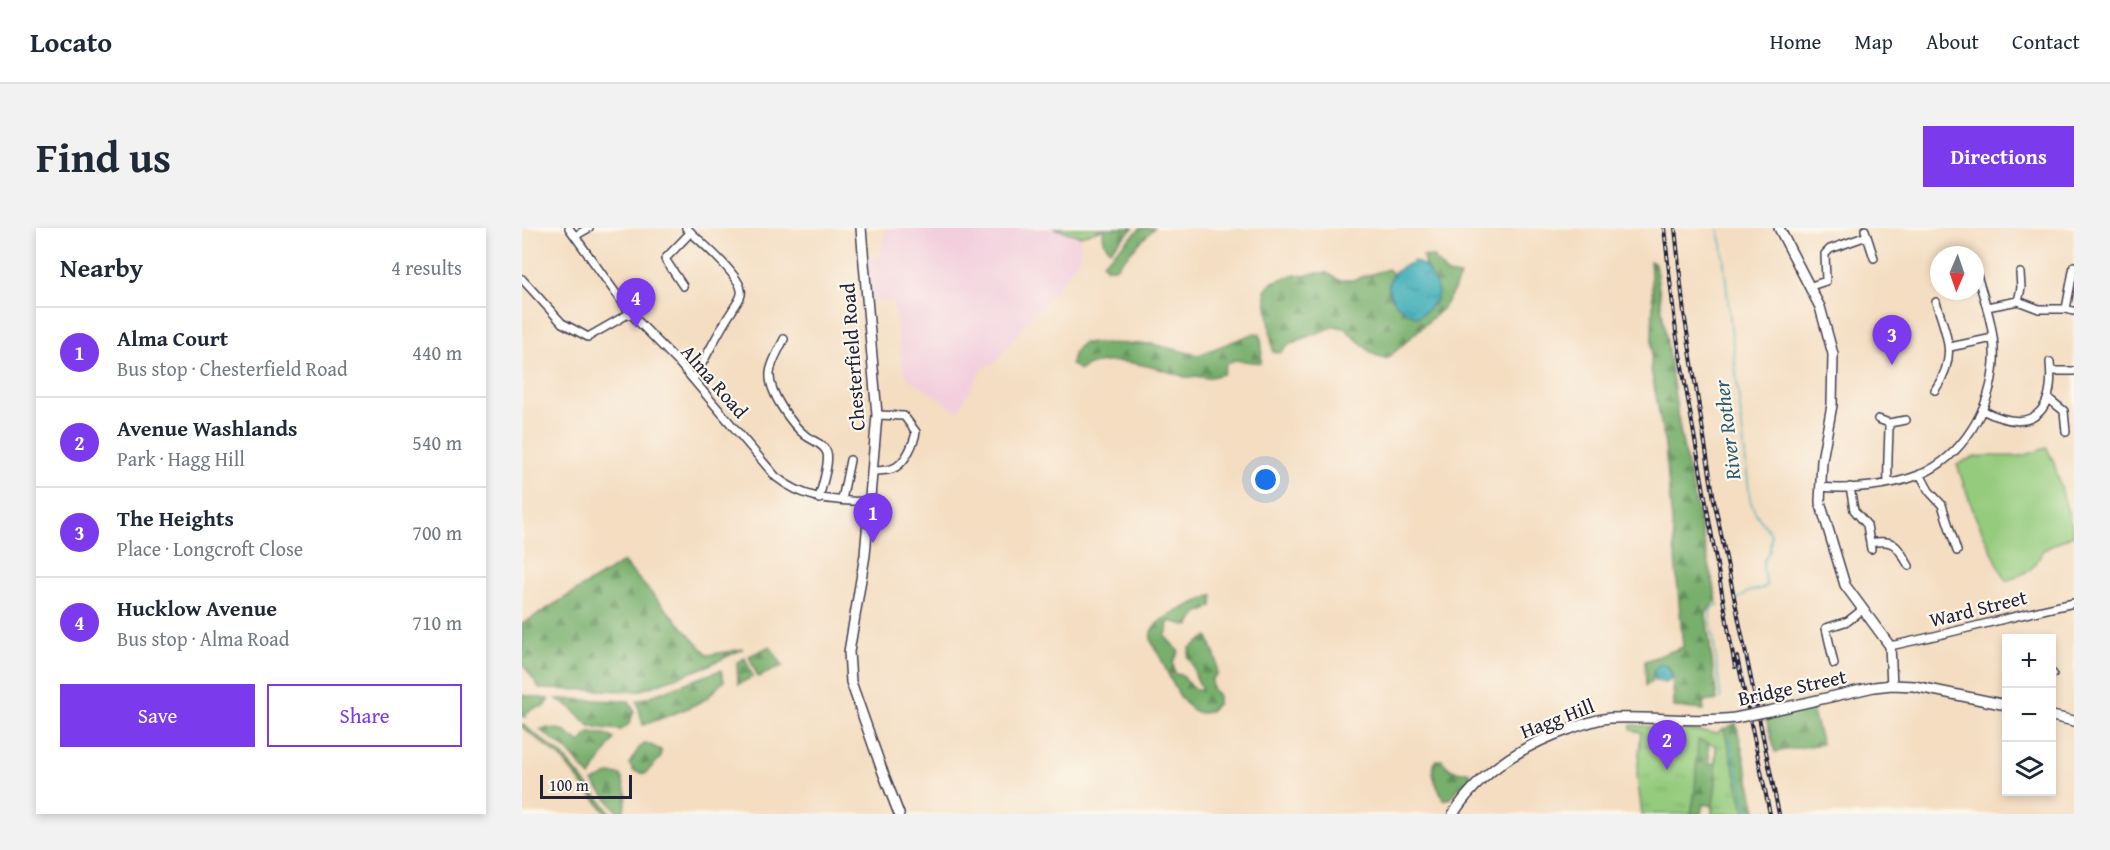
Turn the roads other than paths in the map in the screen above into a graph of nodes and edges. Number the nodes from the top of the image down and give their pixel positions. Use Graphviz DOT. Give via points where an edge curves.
graph roads {
  1 [pos="569,228"];
  2 [pos="589,228"];
  3 [pos="861,228"];
  4 [pos="1779,228"];
  5 [pos="689,230"];
  6 [pos="575,236"];
  7 [pos="1874,258"];
  8 [pos="2074,267"];
  9 [pos="2020,273"];
  10 [pos="522,279"];
  11 [pos="683,286"];
  12 [pos="1811,286"];
  13 [pos="1984,298"];
  14 [pos="2018,300"];
  15 [pos="1936,302"];
  16 [pos="1987,307"];
  17 [pos="2069,310"];
  18 [pos="630,313"];
  19 [pos="1993,338"];
  20 [pos="784,339"];
  21 [pos="1950,347"];
  22 [pos="2050,362"];
  23 [pos="2051,371"];
  24 [pos="2074,371"];
  25 [pos="693,379"];
  26 [pos="1935,390"];
  27 [pos="2049,399"];
  28 [pos="1982,410"];
  29 [pos="877,415"];
  30 [pos="1878,419"];
  31 [pos="1905,420"];
  32 [pos="1889,423"];
  33 [pos="2066,432"];
  34 [pos="850,460"];
  35 [pos="872,471"];
  36 [pos="1920,474"];
  37 [pos="1888,483"];
  38 [pos="1820,487"];
  39 [pos="1850,487"];
  40 [pos="819,499"];
  41 [pos="842,500"];
  42 [pos="870,502"];
  43 [pos="1957,551"];
  44 [pos="1909,566"];
  45 [pos="2074,603"];
  46 [pos="1862,609"];
  47 [pos="1890,646"];
  48 [pos="1834,664"];
  49 [pos="1892,685"];
  50 [pos="2002,704"];
  51 [pos="2056,717"];
  52 [pos="1699,720"];
  53 [pos="2074,721"];
  54 [pos="899,814"];
  55 [pos="1453,814"];
  1 -- 6 [label="street, Alma Road"];
  2 -- 6 [label="street"];
  3 -- 29 [label="street, Chesterfield Road"];
  4 -- 12 [label="street"];
  5 -- 11 [label="street" via="665,259"];
  5 -- 25 [label="street" via="727,267 742,289"];
  6 -- 18 [label="street, Alma Road"];
  7 -- 12 [label="street" via="1866,233 1830,249 1825,254 1826,281"];
  8 -- 17 [label="street"];
  9 -- 14 [label="street"];
  10 -- 18 [label="street" via="562,323 588,337"];
  12 -- 38 [label="street" via="1827,325 1834,363 1833,405"];
  13 -- 16 [label="street"];
  14 -- 16 [label="street"];
  14 -- 17 [label="street" via="2039,309"];
  15 -- 21 [label="street"];
  16 -- 19 [label="street"];
  18 -- 25 [label="street, Alma Road"];
  19 -- 21 [label="street"];
  19 -- 28 [label="street" via="1991,381"];
  20 -- 40 [label="street" via="771,367 771,383 790,418 826,451"];
  21 -- 26 [label="street" via="1944,377"];
  22 -- 23 [label="street"];
  23 -- 24 [label="street"];
  23 -- 27 [label="street"];
  25 -- 40 [label="street, Alma Road" via="776,477 798,492"];
  27 -- 28 [label="street" via="2038,413 2020,422 1999,419"];
  27 -- 33 [label="street" via="2064,411"];
  28 -- 36 [label="street" via="1954,451"];
  29 -- 35 [label="street, Chesterfield Road"];
  29 -- 35 [label="street" via="904,416 916,432 896,467"];
  30 -- 32 [label="street"];
  31 -- 32 [label="street"];
  32 -- 37 [label="street"];
  34 -- 41 [label="street"];
  35 -- 42 [label="street, Chesterfield Road"];
  36 -- 37 [label="street"];
  36 -- 43 [label="street" via="1942,505"];
  37 -- 39 [label="street"];
  38 -- 39 [label="street"];
  38 -- 46 [label="street" via="1820,502 1838,566 1845,585"];
  39 -- 44 [label="street" via="1854,510 1867,525 1871,546 1890,542 1896,545"];
  40 -- 41 [label="street, Alma Road"];
  41 -- 42 [label="street, Alma Road"];
  42 -- 54 [label="street, Chesterfield Road" via="849,652 851,682"];
  45 -- 47 [label="street, Ward Street"];
  46 -- 47 [label="street"];
  46 -- 48 [label="street" via="1848,621 1826,628"];
  47 -- 49 [label="street"];
  49 -- 50 [label="street, Bridge Street"];
  49 -- 52 [label="street, Bridge Street, bridge" via="1769,711"];
  51 -- 53 [label="street"];
  52 -- 55 [label="street, Hagg Hill" via="1607,718 1557,733 1505,759"];
}
